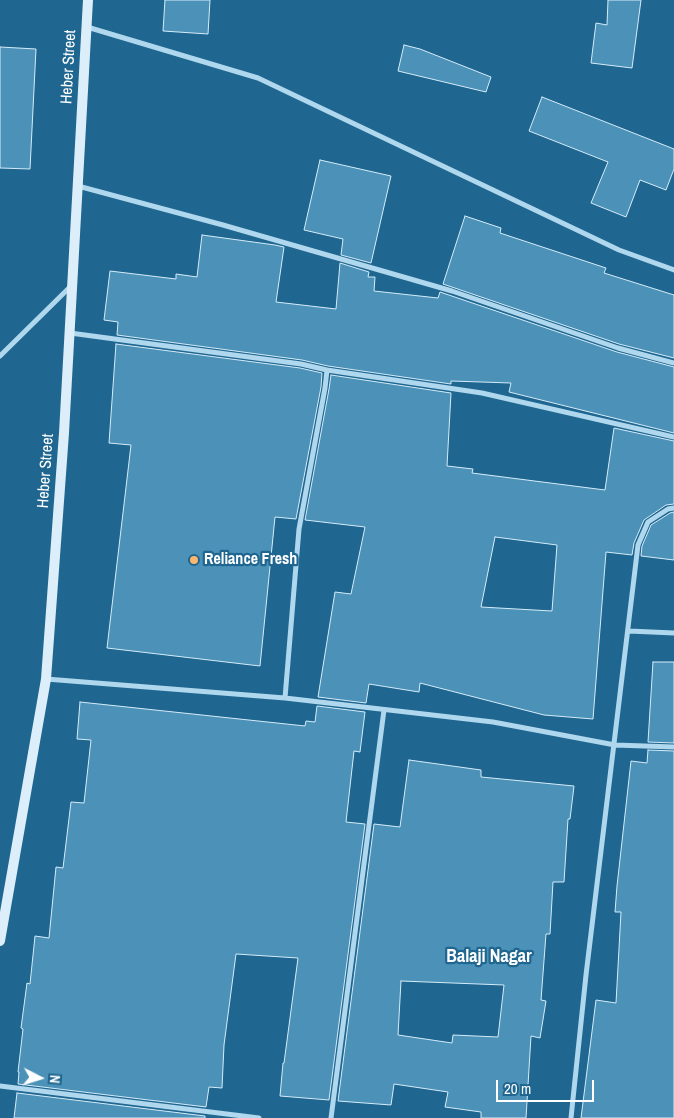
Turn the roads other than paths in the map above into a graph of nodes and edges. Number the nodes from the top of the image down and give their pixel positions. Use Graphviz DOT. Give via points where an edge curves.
graph roads {
  1 [pos="88,0"];
  2 [pos="86,26"];
  3 [pos="78,186"];
  4 [pos="674,269"];
  5 [pos="72,284"];
  6 [pos="70,334"];
  7 [pos="0,356"];
  8 [pos="674,363"];
  9 [pos="327,370"];
  10 [pos="674,437"];
  11 [pos="674,508"];
  12 [pos="628,631"];
  13 [pos="674,633"];
  14 [pos="46,679"];
  15 [pos="284,698"];
  16 [pos="384,710"];
  17 [pos="615,745"];
  18 [pos="674,746"];
  19 [pos="0,941"];
  20 [pos="0,1086"];
  21 [pos="259,1118"];
  22 [pos="331,1118"];
  23 [pos="571,1118"];
  1 -- 2 [label="street, Heber Street"];
  2 -- 3 [label="street, Heber Street"];
  2 -- 4 [label="street" via="258,78 619,250"];
  3 -- 5 [label="street, Heber Street"];
  3 -- 8 [label="street" via="452,291 618,348"];
  5 -- 6 [label="street, Heber Street"];
  5 -- 7 [label="street"];
  6 -- 9 [label="street"];
  6 -- 14 [label="street, Heber Street"];
  9 -- 10 [label="street" via="482,393"];
  9 -- 15 [label="street" via="299,529"];
  11 -- 12 [label="street" via="648,522 638,546"];
  12 -- 13 [label="street"];
  12 -- 17 [label="street"];
  14 -- 15 [label="street"];
  14 -- 19 [label="street, Heber Street"];
  15 -- 16 [label="street"];
  16 -- 17 [label="street" via="493,722"];
  16 -- 22 [label="street"];
  17 -- 18 [label="street"];
  17 -- 23 [label="street"];
  20 -- 21 [label="street"];
}
